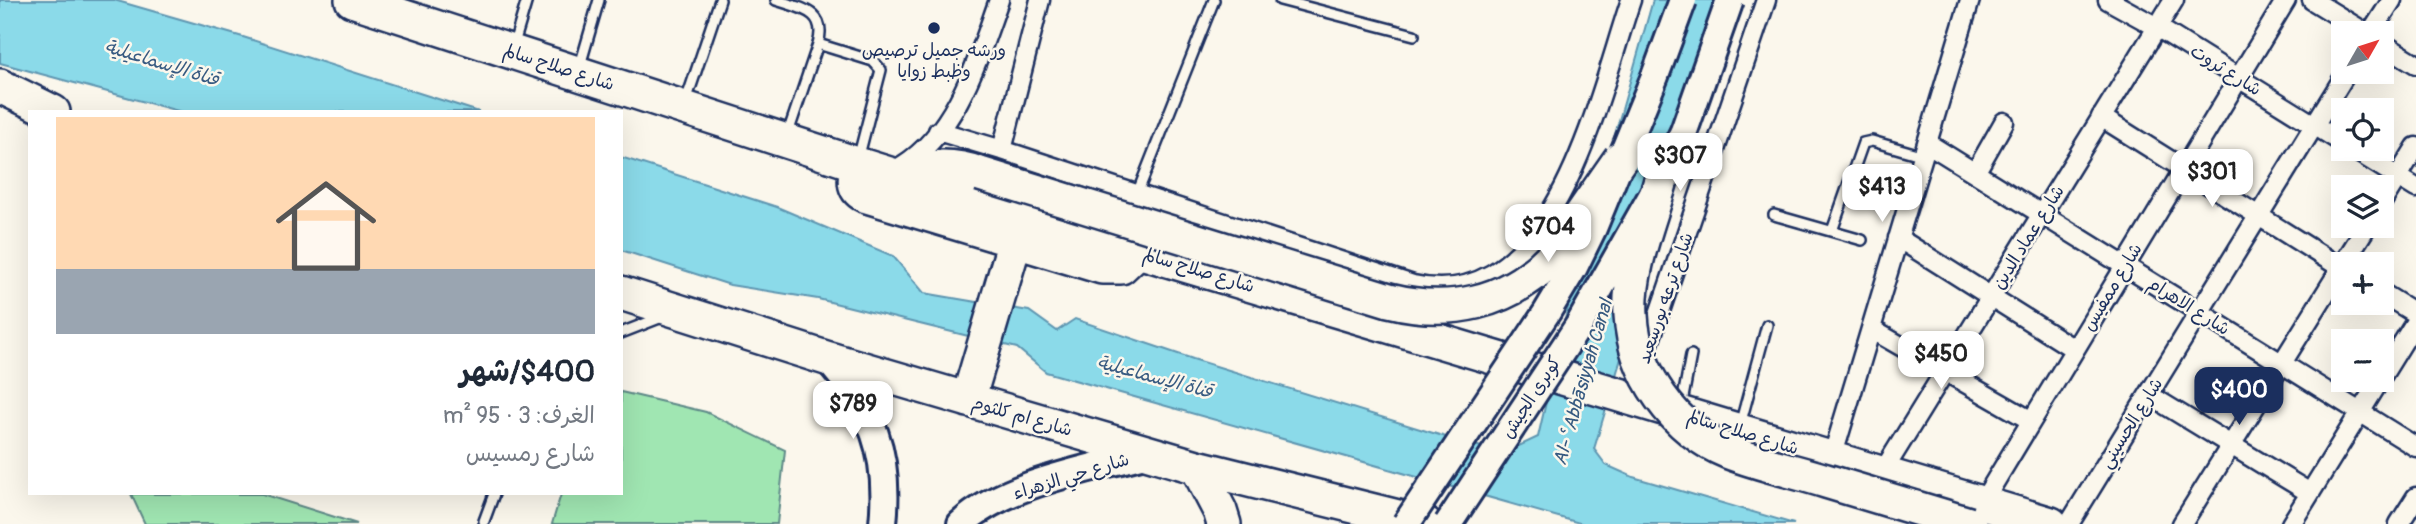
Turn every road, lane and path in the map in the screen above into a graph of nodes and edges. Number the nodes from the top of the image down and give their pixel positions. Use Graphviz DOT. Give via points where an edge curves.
graph roads {
  1 [pos="352,0"];
  2 [pos="527,0"];
  3 [pos="599,0"];
  4 [pos="720,0"];
  5 [pos="776,0"];
  6 [pos="999,0"];
  7 [pos="1040,0"];
  8 [pos="1213,0"];
  9 [pos="1280,0"];
  10 [pos="1631,0"];
  11 [pos="1683,0"];
  12 [pos="1730,0"];
  13 [pos="1766,0"];
  14 [pos="1970,0"];
  15 [pos="2108,0"];
  16 [pos="2174,0"];
  17 [pos="2286,0"];
  18 [pos="2312,0"];
  19 [pos="2392,0"];
  20 [pos="2346,21"];
  21 [pos="2379,21"];
  22 [pos="2157,27"];
  23 [pos="1415,35"];
  24 [pos="818,44"];
  25 [pos="2394,50"];
  26 [pos="512,52"];
  27 [pos="2416,64"];
  28 [pos="578,73"];
  29 [pos="2239,78"];
  30 [pos="2340,84"];
  31 [pos="0,86"];
  32 [pos="684,107"];
  33 [pos="49,110"];
  34 [pos="0,112"];
  35 [pos="2101,117"];
  36 [pos="28,120"];
  37 [pos="2004,122"];
  38 [pos="2315,125"];
  39 [pos="938,131"];
  40 [pos="2331,135"];
  41 [pos="786,141"];
  42 [pos="2416,147"];
  43 [pos="1925,149"];
  44 [pos="1002,150"];
  45 [pos="1621,158"];
  46 [pos="2373,161"];
  47 [pos="857,164"];
  48 [pos="2183,169"];
  49 [pos="1975,173"];
  50 [pos="893,175"];
  51 [pos="2398,176"];
  52 [pos="1661,180"];
  53 [pos="2394,182"];
  54 [pos="2416,188"];
  55 [pos="1137,194"];
  56 [pos="2042,214"];
  57 [pos="1774,215"];
  58 [pos="2259,216"];
  59 [pos="1832,231"];
  60 [pos="1898,238"];
  61 [pos="1862,240"];
  62 [pos="1138,251"];
  63 [pos="1012,252"];
  64 [pos="2331,259"];
  65 [pos="2125,266"];
  66 [pos="2331,285"];
  67 [pos="1444,290"];
  68 [pos="623,294"];
  69 [pos="1991,297"];
  70 [pos="2394,300"];
  71 [pos="679,310"];
  72 [pos="2199,312"];
  73 [pos="2416,314"];
  74 [pos="2416,321"];
  75 [pos="1767,325"];
  76 [pos="1871,329"];
  77 [pos="623,332"];
  78 [pos="2074,349"];
  79 [pos="1479,352"];
  80 [pos="1691,355"];
  81 [pos="2394,357"];
  82 [pos="826,358"];
  83 [pos="2282,363"];
  84 [pos="1945,372"];
  85 [pos="2372,392"];
  86 [pos="2148,395"];
  87 [pos="1631,398"];
  88 [pos="968,400"];
  89 [pos="2360,412"];
  90 [pos="1680,413"];
  91 [pos="2030,420"];
  92 [pos="1738,430"];
  93 [pos="2231,445"];
  94 [pos="2416,447"];
  95 [pos="1148,453"];
  96 [pos="1832,458"];
  97 [pos="1197,467"];
  98 [pos="1882,473"];
  99 [pos="2310,493"];
  100 [pos="494,495"];
  101 [pos="2416,497"];
  102 [pos="1975,514"];
  103 [pos="484,521"];
  104 [pos="883,524"];
  105 [pos="961,524"];
  106 [pos="1224,524"];
  107 [pos="1406,524"];
  108 [pos="1426,524"];
  109 [pos="1448,524"];
  110 [pos="2051,524"];
  111 [pos="2069,524"];
  112 [pos="2182,524"];
  113 [pos="2291,524"];
  114 [pos="2399,524"];
  1 -- 26 [label="highway, شارع صلاح سالم"];
  2 -- 26 [label="lane"];
  3 -- 28 [label="lane"];
  4 -- 32 [label="lane"];
  5 -- 24 [label="lane" via="814,15 820,29"];
  6 -- 39 [label="street" via="962,93"];
  7 -- 44 [label="street"];
  8 -- 55 [label="lane"];
  9 -- 23 [label="lane"];
  10 -- 67 [label="street" via="1580,151 1539,229 1503,267 1477,282"];
  11 -- 45 [label="main road, كوبرى الجيش, bridge"];
  12 -- 52 [label="main road, كوبرى الجيش, bridge" via="1684,131"];
  13 -- 87 [label="street, شارع ترعه بورسعيد"];
  14 -- 43 [label="street"];
  15 -- 22 [label="street, شارع ثروت"];
  16 -- 22 [label="street, شارع عماد الدين"];
  17 -- 29 [label="street, شارع ممفيس"];
  18 -- 20 [label="street"];
  19 -- 21 [label="street"];
  22 -- 29 [label="street, شارع ثروت"];
  22 -- 35 [label="street, شارع عماد الدين"];
  24 -- 41 [label="lane"];
  24 -- 47 [label="lane" via="873,61 881,69"];
  25 -- 27 [label="street"];
  26 -- 28 [label="highway, شارع صلاح سالم"];
  28 -- 32 [label="highway, شارع صلاح سالم"];
  29 -- 38 [label="street, شارع ثروت"];
  29 -- 48 [label="street, شارع ممفيس"];
  30 -- 38 [label="street, شارع الحسيني"];
  31 -- 33 [label="highway"];
  32 -- 41 [label="highway, شارع صلاح سالم"];
  34 -- 36 [label="highway"];
  35 -- 48 [label="street"];
  35 -- 56 [label="street, شارع عماد الدين"];
  37 -- 49 [label="street"];
  38 -- 40 [label="street, شارع ثروت"];
  38 -- 58 [label="street, شارع الحسيني"];
  39 -- 44 [label="street"];
  39 -- 50 [label="street"];
  41 -- 47 [label="highway, شارع صلاح سالم"];
  42 -- 51 [label="street"];
  43 -- 49 [label="street, شارع الاهرام"];
  43 -- 59 [label="lane" via="1863,143"];
  43 -- 60 [label="street"];
  44 -- 55 [label="street"];
  45 -- 50 [label="highway, bridge" via="1553,256 1534,274 1499,294 1451,307 1389,300 966,169 938,166"];
  45 -- 107 [label="main road, كوبرى الجيش, bridge" via="1593,228 1547,312"];
  46 -- 51 [label="street"];
  47 -- 50 [label="highway, شارع صلاح سالم"];
  47 -- 63 [label="highway" via="855,185 861,194"];
  48 -- 58 [label="street"];
  48 -- 65 [label="street, شارع ممفيس"];
  49 -- 56 [label="street, شارع الاهرام"];
  50 -- 62 [label="highway, شارع صلاح سالم"];
  51 -- 53 [label="street"];
  51 -- 54 [label="street"];
  52 -- 102 [label="highway, bridge" via="1635,272 1631,314 1639,356 1658,395 1672,411 1727,451"];
  52 -- 109 [label="main road, كوبرى الجيش, bridge" via="1579,325"];
  55 -- 67 [label="street" via="1413,285"];
  56 -- 65 [label="street, شارع الاهرام"];
  56 -- 69 [label="street, شارع عماد الدين"];
  57 -- 59 [label="lane"];
  58 -- 64 [label="street"];
  58 -- 72 [label="street, شارع الحسيني"];
  59 -- 61 [label="lane"];
  60 -- 69 [label="street"];
  60 -- 76 [label="street"];
  62 -- 63 [label="highway" via="1121,267 1109,268"];
  62 -- 79 [label="highway, شارع صلاح سالم"];
  63 -- 88 [label="highway"];
  65 -- 72 [label="street, شارع الاهرام"];
  65 -- 78 [label="street, شارع ممفيس"];
  66 -- 83 [label="street"];
  67 -- 79 [label="street" via="1450,326 1462,342"];
  68 -- 71 [label="highway, شارع ام كلثوم"];
  69 -- 78 [label="street"];
  69 -- 84 [label="street, شارع عماد الدين"];
  70 -- 73 [label="street"];
  71 -- 77 [label="lane"];
  71 -- 82 [label="highway, شارع ام كلثوم"];
  72 -- 83 [label="street, شارع الاهرام"];
  72 -- 86 [label="street, شارع الحسيني"];
  74 -- 81 [label="street"];
  75 -- 92 [label="lane"];
  76 -- 84 [label="street"];
  76 -- 96 [label="street"];
  78 -- 91 [label="street, شارع ممفيس"];
  79 -- 87 [label="highway, شارع صلاح سالم"];
  80 -- 90 [label="lane"];
  82 -- 88 [label="highway, شارع ام كلثوم"];
  82 -- 104 [label="main road" via="853,389 877,435 884,466"];
  83 -- 89 [label="street, شارع الاهرام"];
  83 -- 93 [label="street"];
  84 -- 91 [label="street"];
  84 -- 98 [label="street, شارع عماد الدين"];
  85 -- 89 [label="street"];
  86 -- 93 [label="street"];
  86 -- 111 [label="street, شارع الحسيني"];
  87 -- 90 [label="highway, شارع صلاح سالم"];
  88 -- 95 [label="highway, شارع ام كلثوم"];
  89 -- 94 [label="street, شارع الاهرام"];
  89 -- 99 [label="street"];
  90 -- 92 [label="highway, شارع صلاح سالم"];
  91 -- 102 [label="street, شارع ممفيس"];
  92 -- 96 [label="highway, شارع صلاح سالم"];
  93 -- 99 [label="street"];
  93 -- 112 [label="street"];
  95 -- 97 [label="highway, شارع ام كلثوم"];
  95 -- 105 [label="main road, شارع حي الزهراء" via="1008,494"];
  96 -- 98 [label="highway, شارع صلاح سالم"];
  97 -- 106 [label="highway"];
  97 -- 108 [label="highway, شارع ام كلثوم"];
  98 -- 102 [label="highway, شارع صلاح سالم"];
  99 -- 113 [label="street"];
  100 -- 103 [label="lane"];
  101 -- 114 [label="street"];
  102 -- 110 [label="highway, شارع صلاح سالم"];
}
